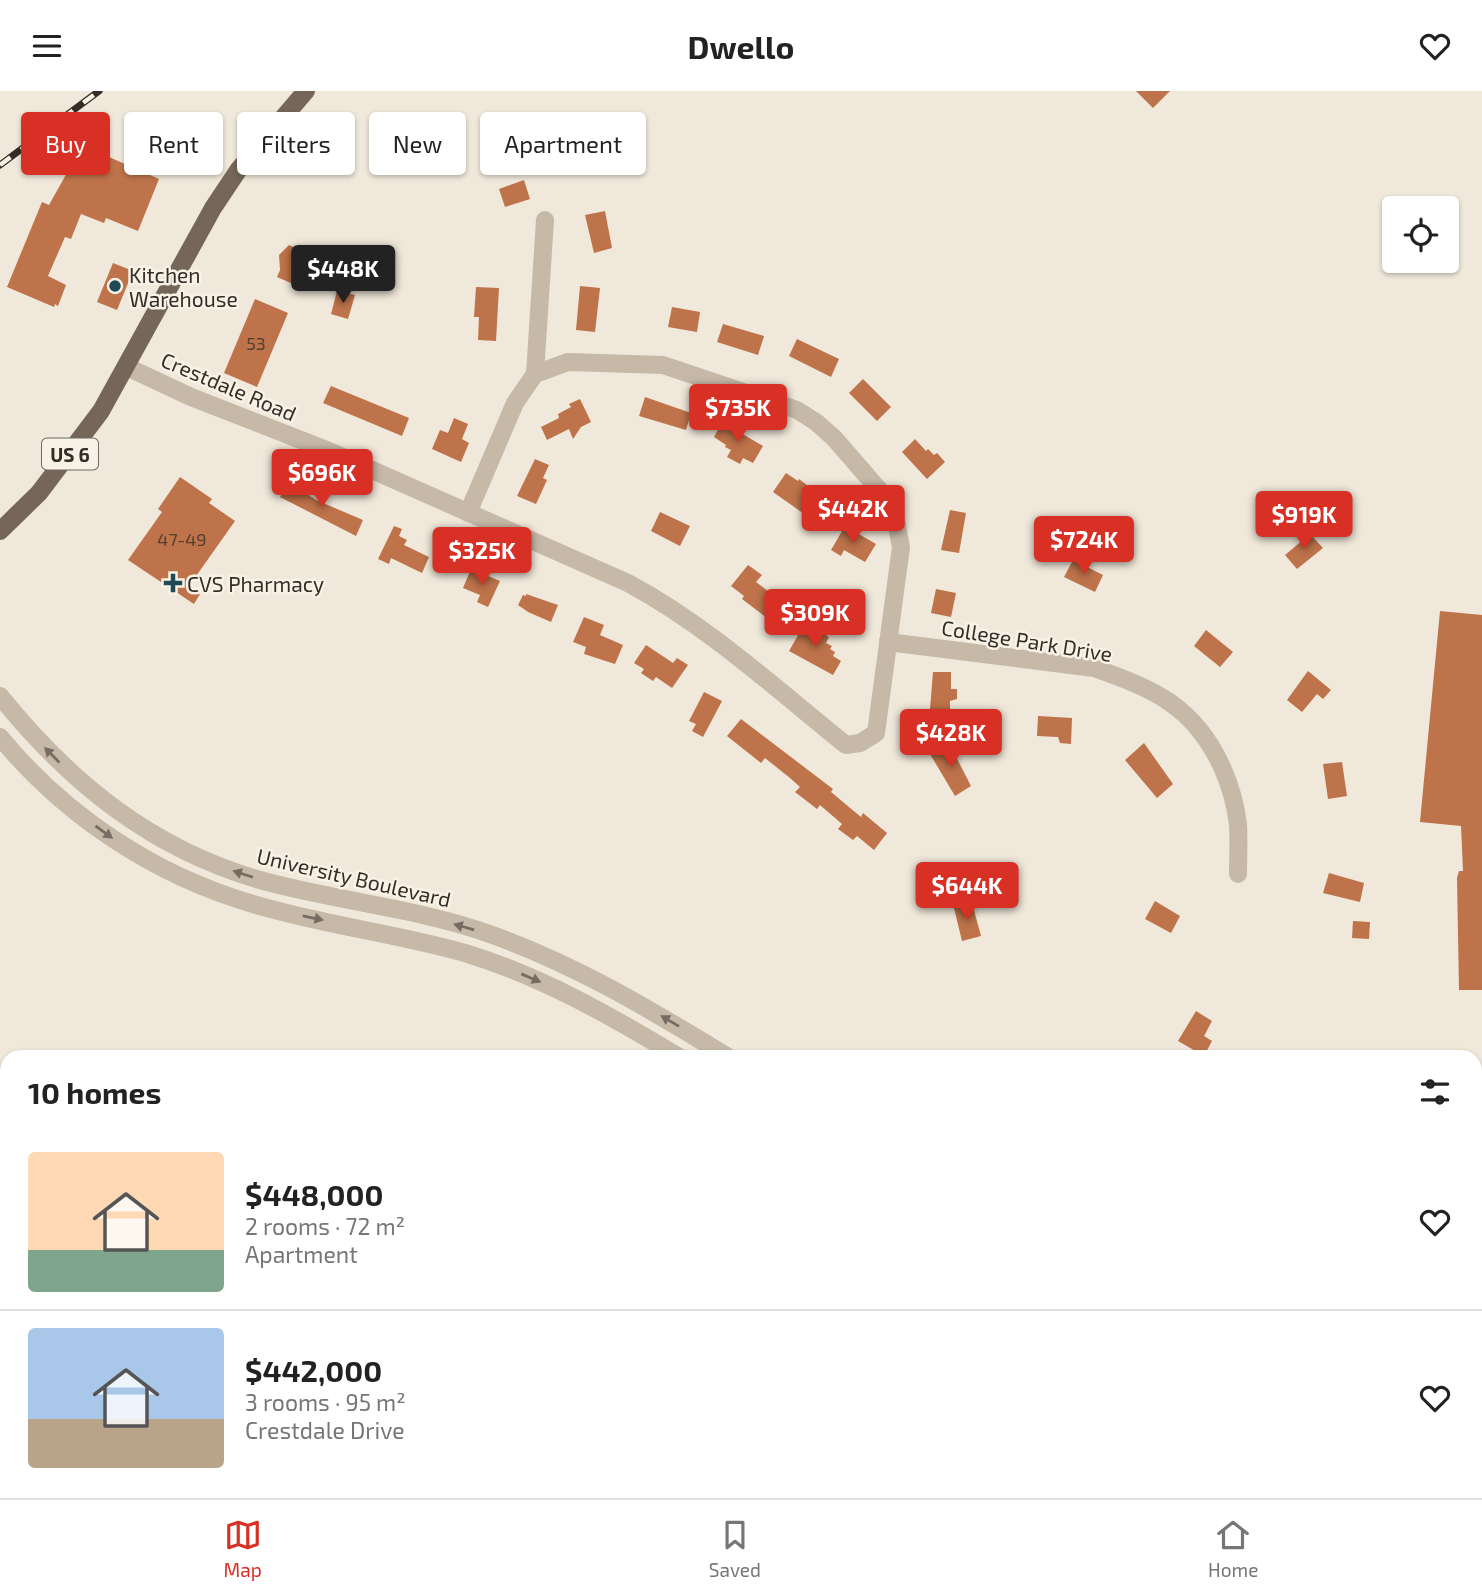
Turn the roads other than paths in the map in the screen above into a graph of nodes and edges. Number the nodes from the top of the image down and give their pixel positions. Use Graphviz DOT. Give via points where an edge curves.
graph roads {
  1 [pos="306,91"];
  2 [pos="545,221"];
  3 [pos="127,367"];
  4 [pos="535,374"];
  5 [pos="468,513"];
  6 [pos="0,531"];
  7 [pos="888,642"];
  8 [pos="0,696"];
  9 [pos="0,737"];
  10 [pos="1238,874"];
  11 [pos="667,1050"];
  12 [pos="716,1050"];
  1 -- 3 [label="main road, US 6" via="239,169 189,249"];
  2 -- 4 [label="street"];
  3 -- 5 [label="street, Crestdale Road"];
  3 -- 6 [label="main road, US 6" via="64,463"];
  4 -- 5 [label="street" via="515,403"];
  4 -- 7 [label="street" via="568,362 663,365 797,410 816,422 880,491 895,516 901,547"];
  5 -- 7 [label="street, Crestdale Road" via="663,602 846,745 876,733"];
  7 -- 10 [label="street, College Park Drive" via="1094,668 1157,693 1188,715 1212,745 1228,782 1238,824"];
  12 -- 8 [label="street, University Boulevard, one-way" via="626,995 513,943 436,919 260,880 191,854 130,820 73,776"];
  9 -- 11 [label="street, one-way" via="29,770 86,819 180,877 253,905 429,943 503,967 578,999"];
}
